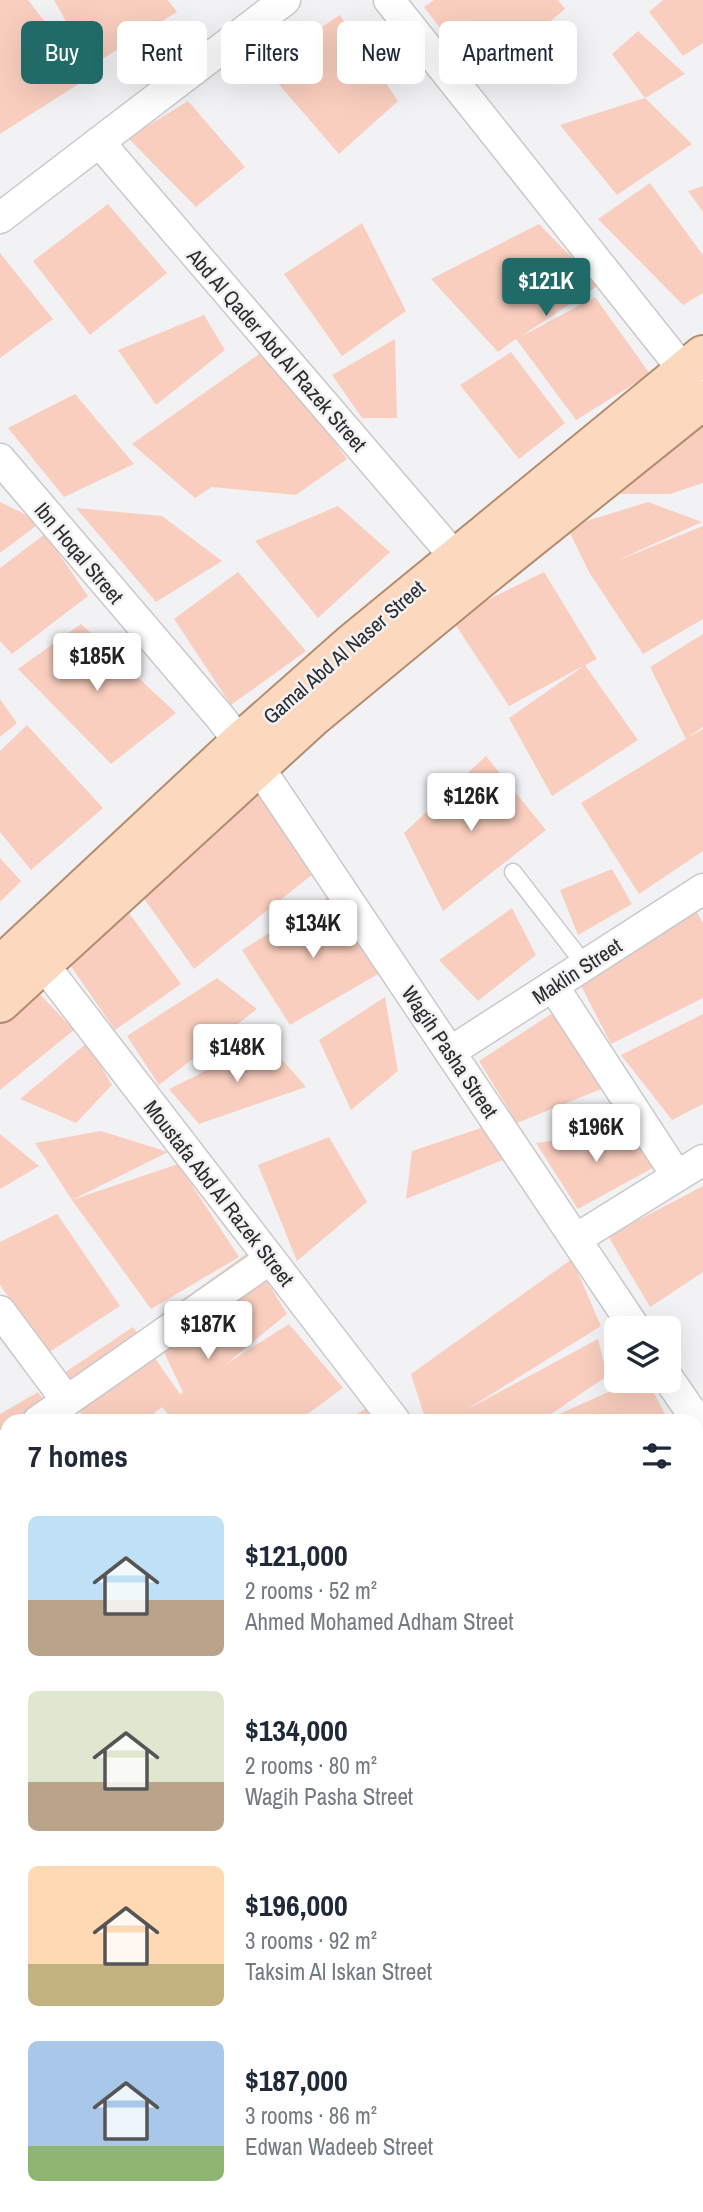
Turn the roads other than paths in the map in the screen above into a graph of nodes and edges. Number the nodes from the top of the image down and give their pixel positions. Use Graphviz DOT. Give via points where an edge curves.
graph roads {
  1 [pos="285,0"];
  2 [pos="389,0"];
  3 [pos="99,142"];
  4 [pos="0,218"];
  5 [pos="698,380"];
  6 [pos="0,459"];
  7 [pos="455,557"];
  8 [pos="249,754"];
  9 [pos="513,872"];
  10 [pos="702,891"];
  11 [pos="43,964"];
  12 [pos="585,965"];
  13 [pos="0,966"];
  14 [pos="553,986"];
  15 [pos="0,1003"];
  16 [pos="450,1052"];
  17 [pos="703,1160"];
  18 [pos="677,1176"];
  19 [pos="576,1239"];
  20 [pos="270,1259"];
  21 [pos="0,1311"];
  22 [pos="627,1316"];
  23 [pos="678,1393"];
  24 [pos="67,1401"];
  25 [pos="48,1414"];
  26 [pos="390,1414"];
  27 [pos="693,1414"];
  1 -- 3 [label="street"];
  2 -- 5 [label="street"];
  3 -- 4 [label="street"];
  3 -- 7 [label="street, Abd Al Qader Abd Al Razek Street"];
  5 -- 7 [label="main road, Gamal Abd Al Naser Street"];
  5 -- 8 [label="main road, Gamal Abd Al Naser Street" via="465,591 314,716"];
  6 -- 8 [label="street, Ibn Hoqal Street"];
  7 -- 8 [label="main road, Gamal Abd Al Naser Street"];
  8 -- 11 [label="main road, Gamal Abd Al Naser Street"];
  8 -- 13 [label="main road, Gamal Abd Al Naser Street"];
  8 -- 16 [label="street, Wagih Pasha Street"];
  9 -- 12 [label="lane"];
  10 -- 12 [label="street, Maklin Street"];
  11 -- 15 [label="main road, Gamal Abd Al Naser Street"];
  11 -- 20 [label="street, Moustafa Abd Al Razek Street"];
  12 -- 14 [label="street, Maklin Street"];
  14 -- 16 [label="street, Maklin Street"];
  14 -- 18 [label="street"];
  16 -- 19 [label="street, Wagih Pasha Street"];
  17 -- 18 [label="street"];
  18 -- 19 [label="street"];
  19 -- 22 [label="street, Wagih Pasha Street"];
  20 -- 24 [label="street"];
  20 -- 26 [label="street, Moustafa Abd Al Razek Street"];
  21 -- 24 [label="street"];
  23 -- 27 [label="street"];
  24 -- 25 [label="street"];
}
